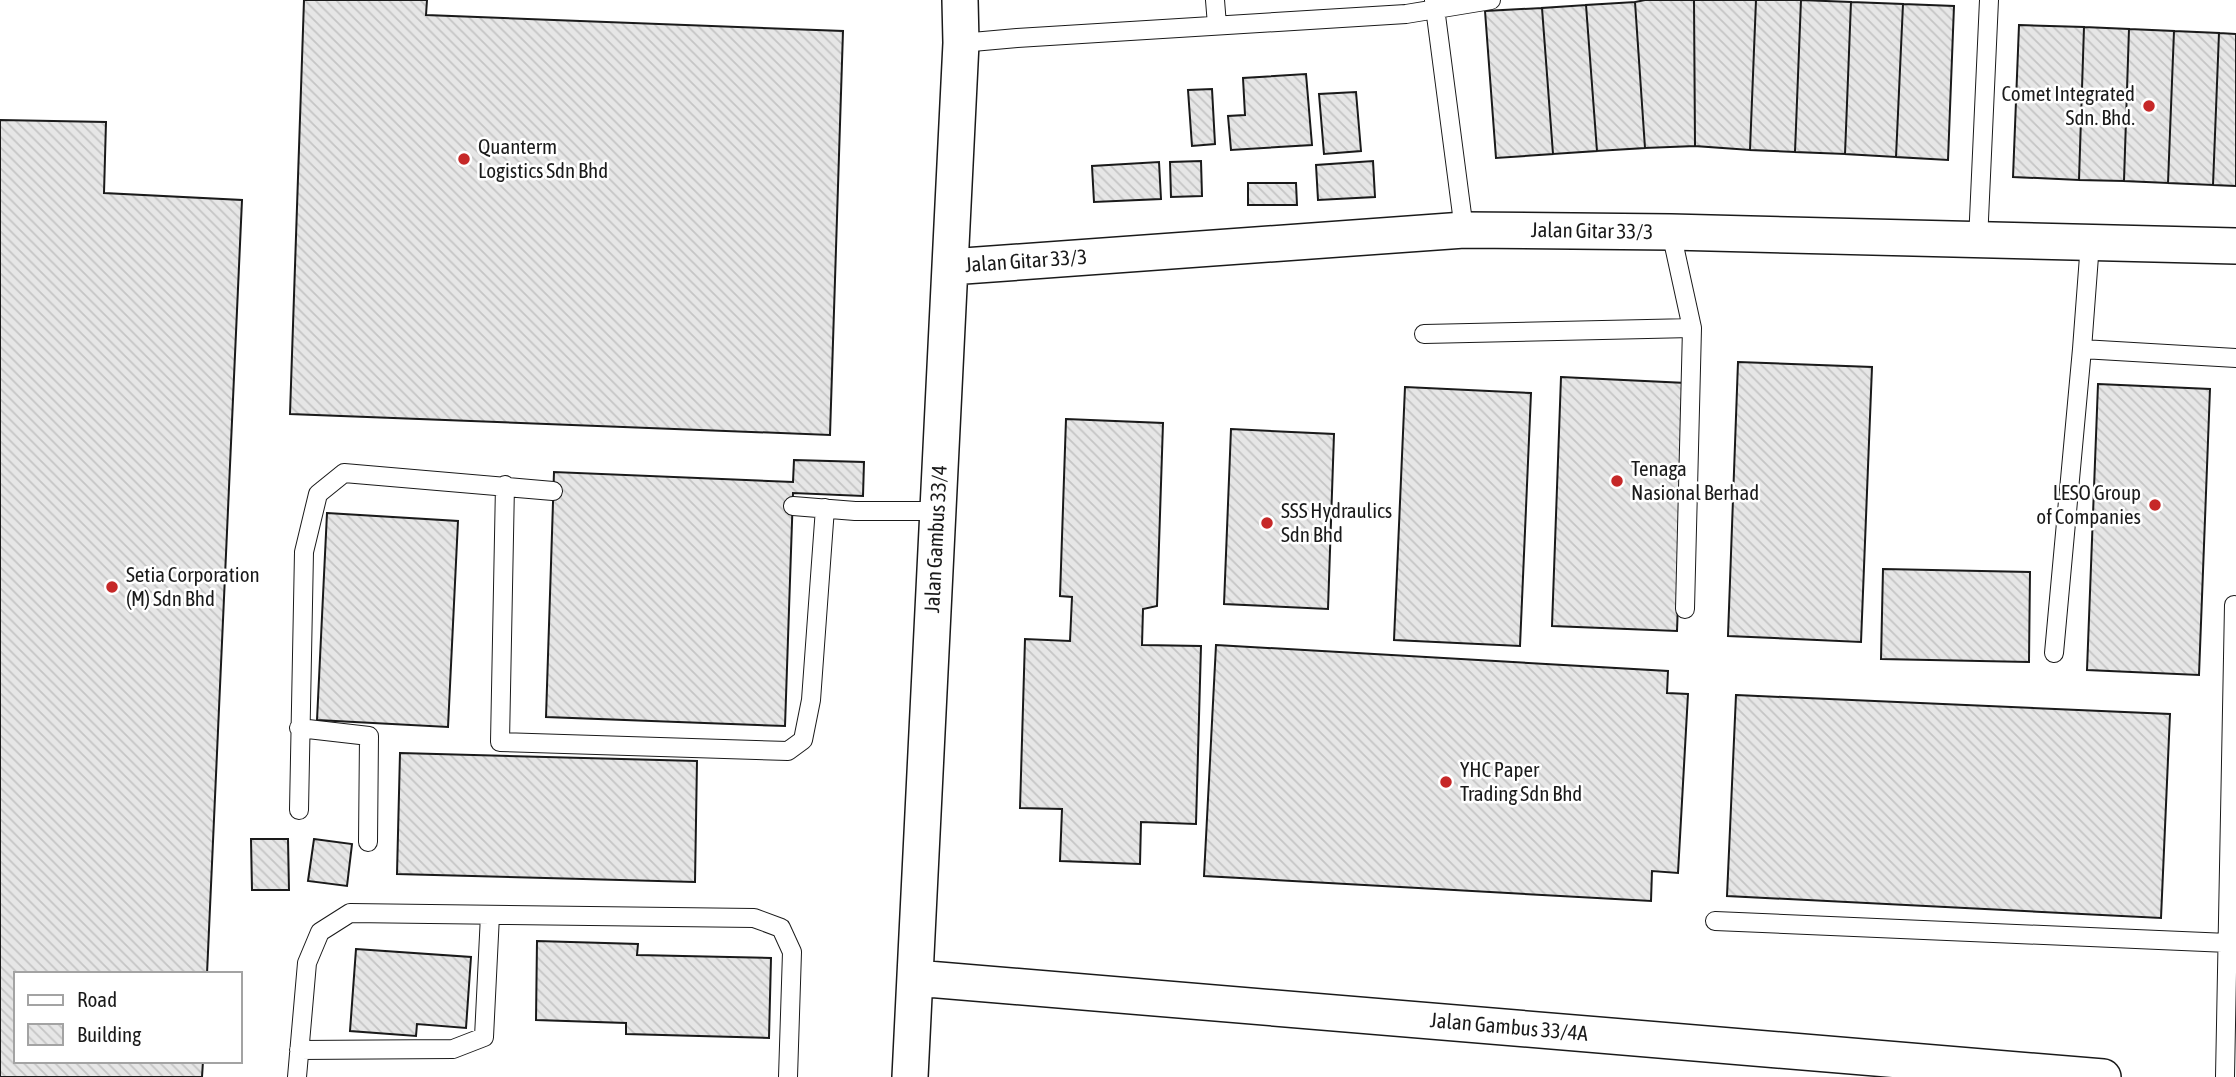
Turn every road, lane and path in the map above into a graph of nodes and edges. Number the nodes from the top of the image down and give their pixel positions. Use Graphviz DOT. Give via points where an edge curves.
graph roads {
  1 [pos="960,0"];
  2 [pos="1215,0"];
  3 [pos="1491,0"];
  4 [pos="1989,0"];
  5 [pos="1435,5"];
  6 [pos="1217,25"];
  7 [pos="961,43"];
  8 [pos="1464,230"];
  9 [pos="1671,232"];
  10 [pos="1978,241"];
  11 [pos="2090,243"];
  12 [pos="2236,246"];
  13 [pos="950,267"];
  14 [pos="1692,328"];
  15 [pos="1424,334"];
  16 [pos="2082,349"];
  17 [pos="2236,358"];
  18 [pos="505,485"];
  19 [pos="554,491"];
  20 [pos="793,506"];
  21 [pos="825,508"];
  22 [pos="938,510"];
  23 [pos="2234,605"];
  24 [pos="1685,609"];
  25 [pos="2054,653"];
  26 [pos="299,728"];
  27 [pos="299,810"];
  28 [pos="368,842"];
  29 [pos="490,915"];
  30 [pos="1715,921"];
  31 [pos="2228,943"];
  32 [pos="915,978"];
  33 [pos="299,1050"];
  34 [pos="297,1077"];
  35 [pos="788,1077"];
  36 [pos="910,1077"];
  37 [pos="2103,1077"];
  38 [pos="2225,1077"];
  1 -- 7 [label="street, Jalan Gambus 33/4"];
  2 -- 6 [label="lane"];
  3 -- 5 [label="lane"];
  4 -- 10 [label="lane"];
  5 -- 6 [label="lane" via="1406,14"];
  5 -- 8 [label="lane"];
  6 -- 7 [label="lane"];
  7 -- 13 [label="street, Jalan Gambus 33/4"];
  8 -- 9 [label="street, Jalan Gitar 33/3"];
  8 -- 13 [label="street, Jalan Gitar 33/3"];
  9 -- 10 [label="street, Jalan Gitar 33/3"];
  9 -- 14 [label="lane"];
  10 -- 11 [label="street, Jalan Gitar 33/3"];
  11 -- 12 [label="street, Jalan Gitar 33/3"];
  11 -- 16 [label="lane"];
  13 -- 22 [label="street, Jalan Gambus 33/4"];
  14 -- 15 [label="lane"];
  14 -- 24 [label="lane"];
  16 -- 17 [label="lane"];
  16 -- 25 [label="lane"];
  18 -- 19 [label="lane"];
  18 -- 21 [label="lane" via="500,742 788,751 803,740 811,699"];
  18 -- 26 [label="lane" via="344,473 318,494 304,552"];
  20 -- 21 [label="lane"];
  21 -- 22 [label="lane"];
  22 -- 32 [label="street, Jalan Gambus 33/4"];
  23 -- 31 [label="lane"];
  26 -- 27 [label="lane"];
  26 -- 28 [label="lane" via="369,736"];
  29 -- 33 [label="lane" via="350,913 320,932 307,963"];
  29 -- 33 [label="lane" via="484,1037 453,1049"];
  29 -- 35 [label="lane" via="754,918 781,928 792,952"];
  30 -- 31 [label="lane"];
  31 -- 38 [label="lane"];
  32 -- 36 [label="street, Jalan Gambus 33/4"];
  32 -- 37 [label="street, Jalan Gambus 33/4A"];
  33 -- 34 [label="lane"];
}
